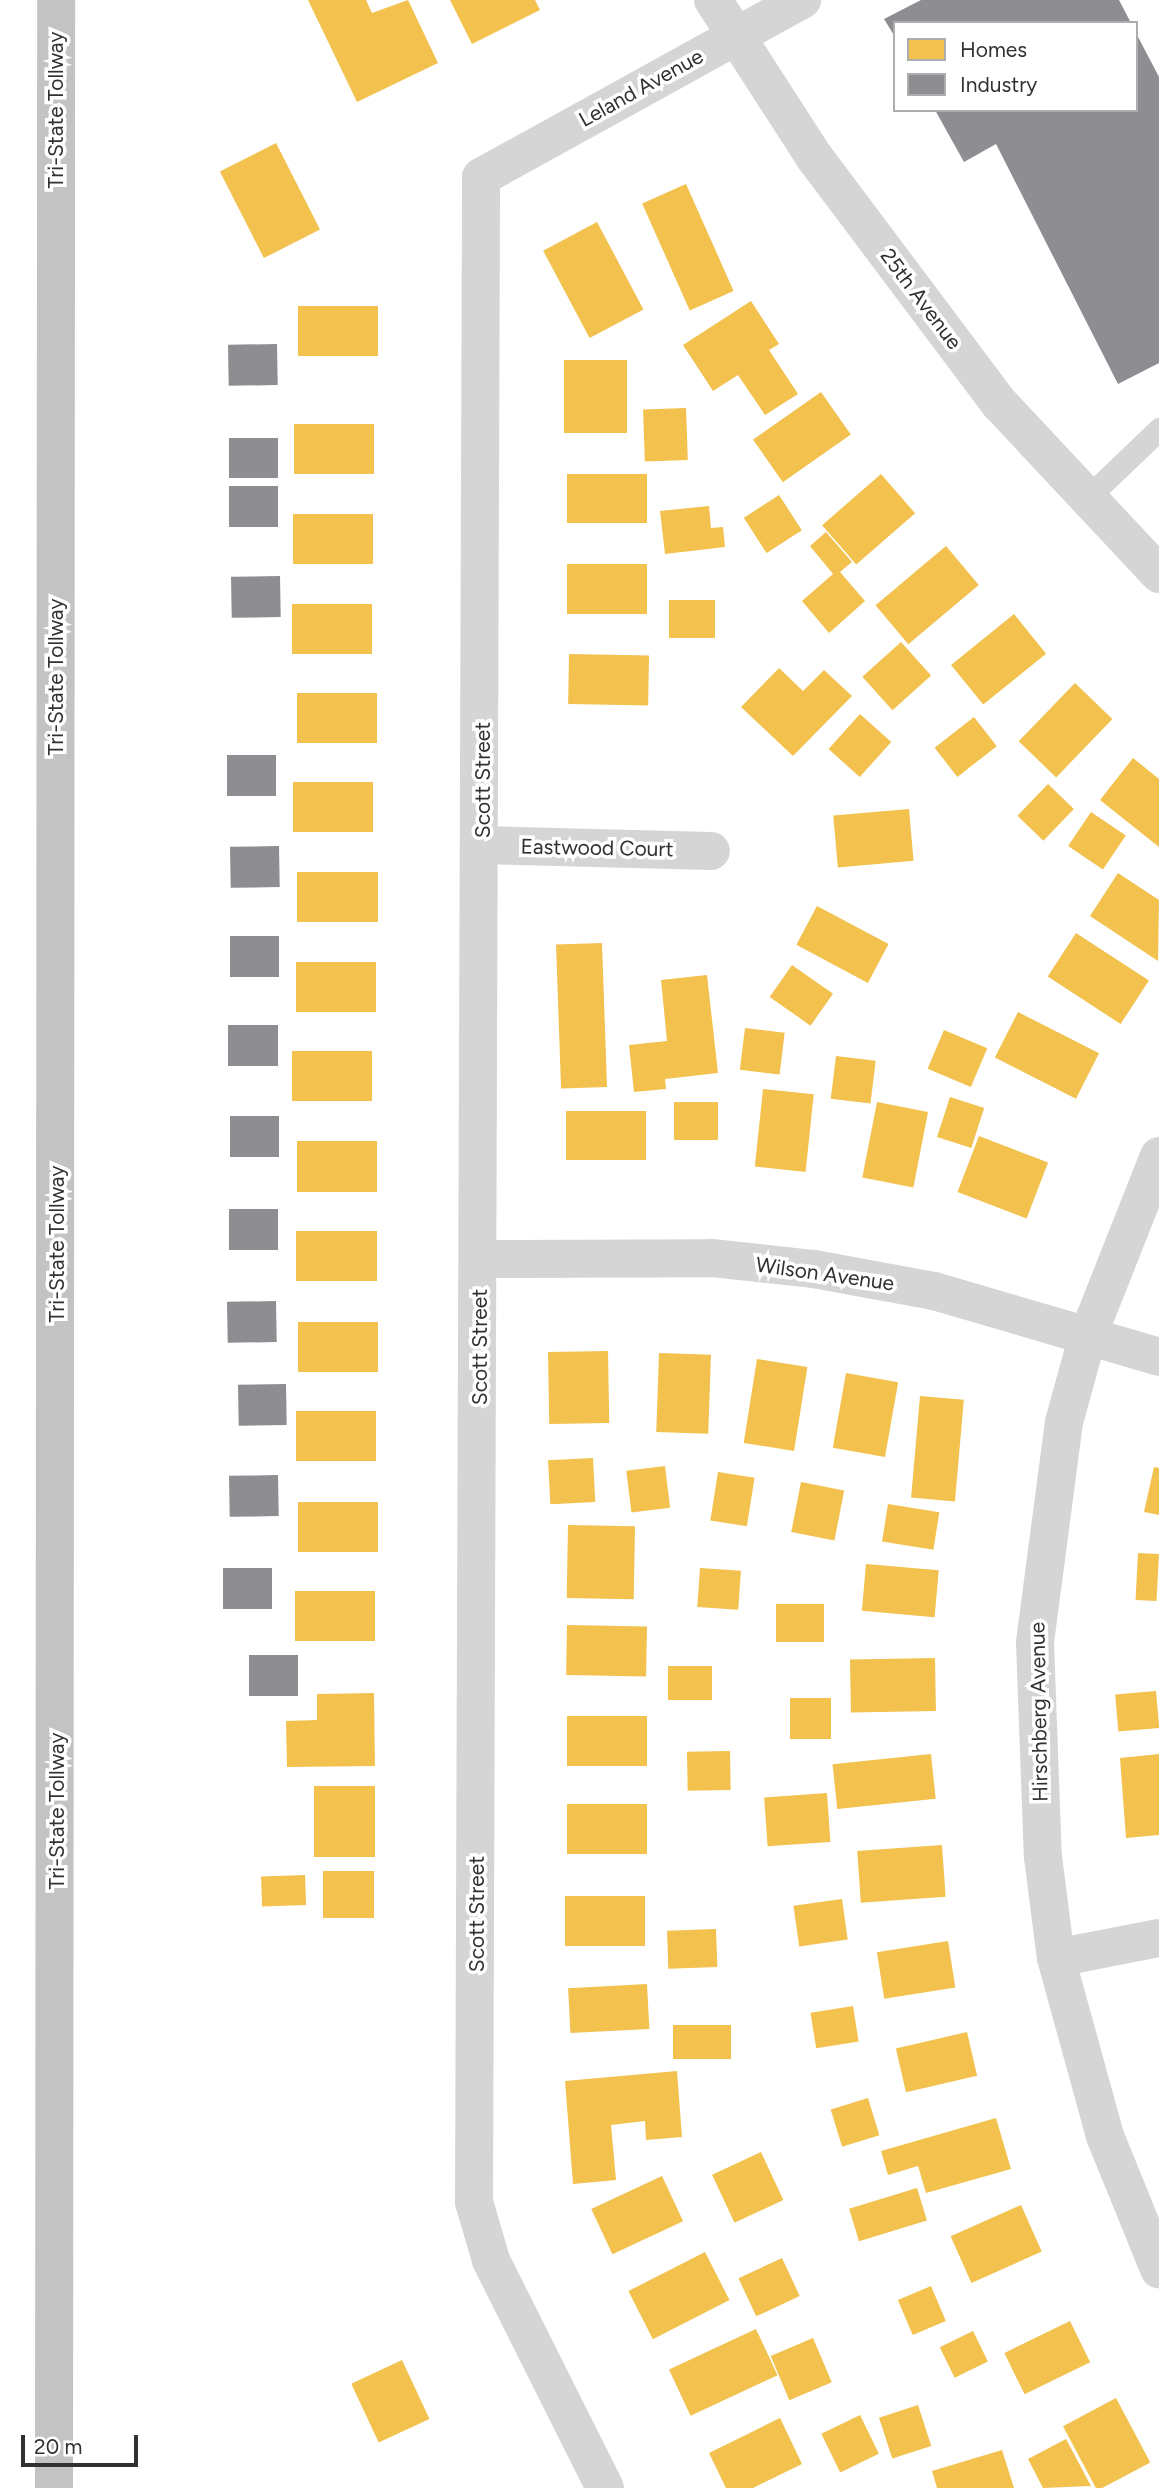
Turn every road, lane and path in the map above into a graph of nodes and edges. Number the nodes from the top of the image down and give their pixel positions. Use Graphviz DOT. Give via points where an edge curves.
graph roads {
  1 [pos="56,0"];
  2 [pos="713,0"];
  3 [pos="802,0"];
  4 [pos="732,37"];
  5 [pos="481,177"];
  6 [pos="1159,429"];
  7 [pos="1085,500"];
  8 [pos="1159,575"];
  9 [pos="483,845"];
  10 [pos="711,850"];
  11 [pos="1159,1156"];
  12 [pos="480,1259"];
  13 [pos="1088,1335"];
  14 [pos="1159,1357"];
  15 [pos="1159,1938"];
  16 [pos="1056,1958"];
  17 [pos="1159,2269"];
  18 [pos="54,2488"];
  19 [pos="605,2488"];
  1 -- 18 [label="highway, Tri-State Tollway"];
  2 -- 4 [label="street, 25th Avenue"];
  3 -- 4 [label="street, Leland Avenue"];
  4 -- 5 [label="street, Leland Avenue"];
  4 -- 7 [label="street, 25th Avenue" via="1000,404"];
  5 -- 9 [label="street, Scott Street"];
  6 -- 7 [label="lane"];
  7 -- 8 [label="street, 25th Avenue"];
  9 -- 10 [label="street, Eastwood Court"];
  9 -- 12 [label="street, Scott Street"];
  11 -- 13 [label="street, Hirschberg Avenue"];
  12 -- 13 [label="street, Wilson Avenue" via="712,1258 814,1269 934,1291"];
  12 -- 19 [label="street, Scott Street" via="474,2202 491,2260"];
  13 -- 14 [label="street, Wilson Avenue"];
  13 -- 16 [label="street, Hirschberg Avenue" via="1064,1422 1035,1643 1043,1857"];
  15 -- 16 [label="street"];
  16 -- 17 [label="street, Hirschberg Avenue" via="1105,2136"];
}
